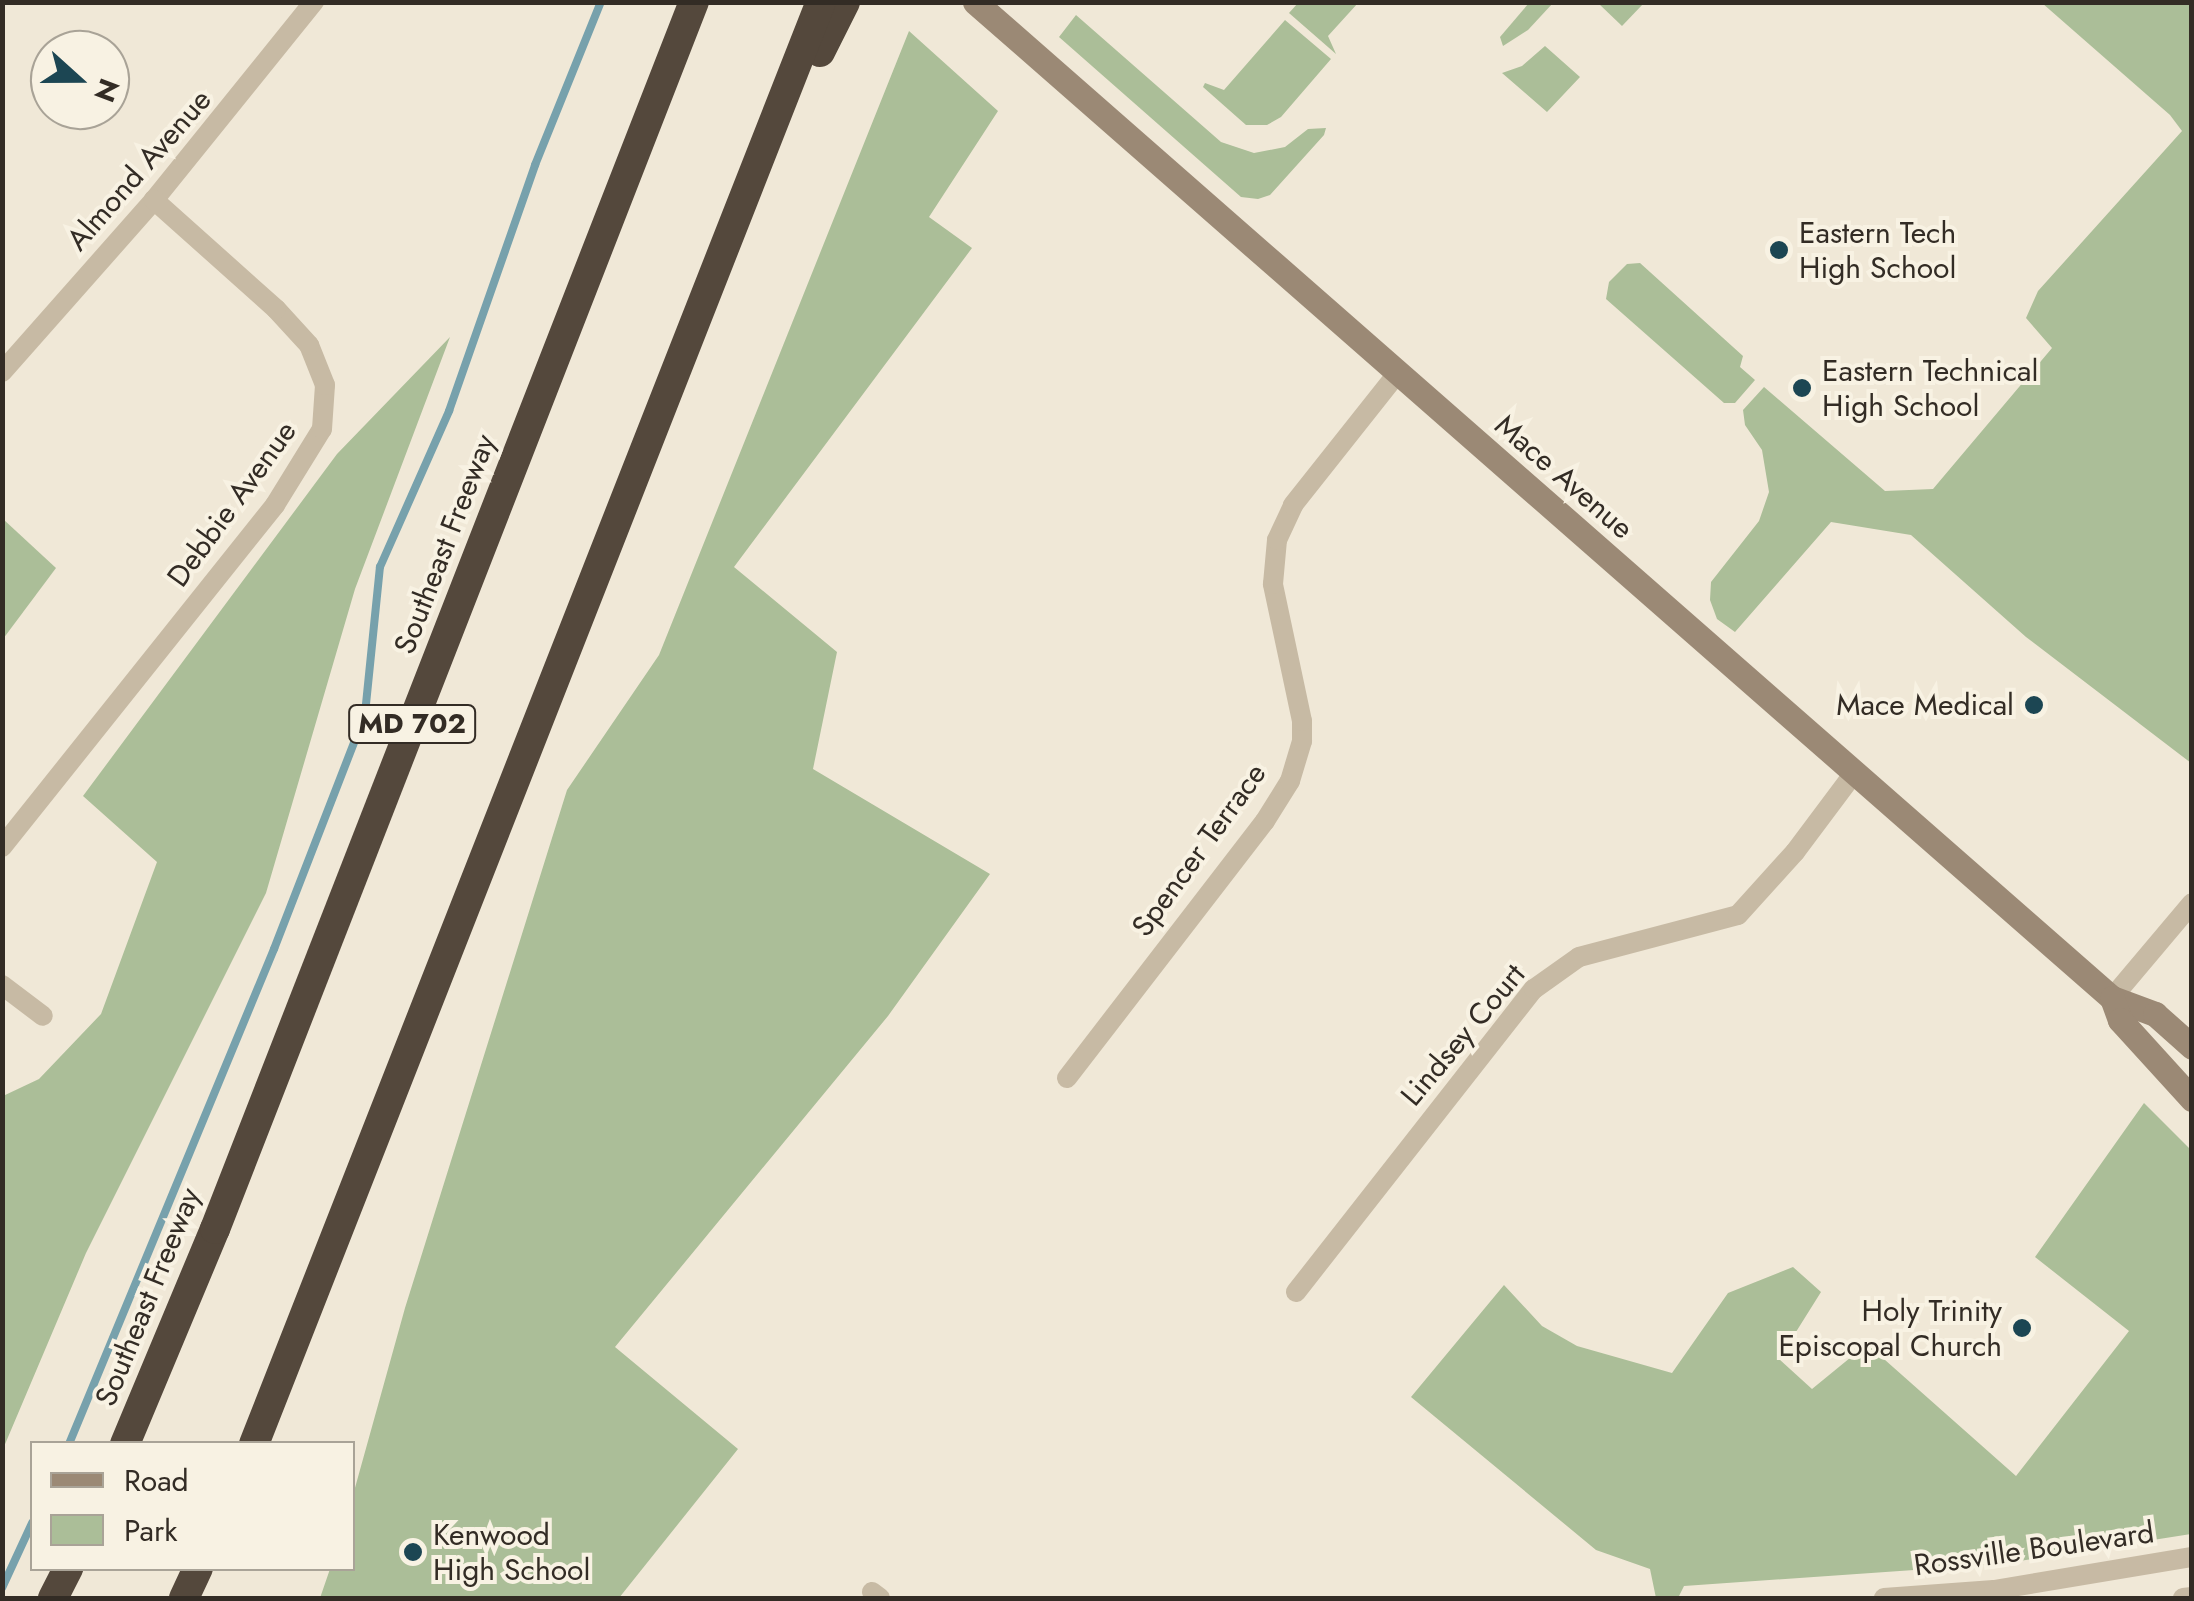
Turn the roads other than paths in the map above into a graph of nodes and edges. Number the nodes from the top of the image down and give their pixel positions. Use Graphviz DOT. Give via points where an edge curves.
graph roads {
  1 [pos="314,2"];
  2 [pos="694,2"];
  3 [pos="821,2"];
  4 [pos="844,2"];
  5 [pos="975,2"];
  6 [pos="154,200"];
  7 [pos="729,239"];
  8 [pos="2,372"];
  9 [pos="1397,374"];
  10 [pos="1854,773"];
  11 [pos="2,847"];
  12 [pos="2192,903"];
  13 [pos="2,986"];
  14 [pos="2112,998"];
  15 [pos="43,1016"];
  16 [pos="2192,1047"];
  17 [pos="1068,1078"];
  18 [pos="2192,1099"];
  19 [pos="1296,1292"];
  20 [pos="126,1441"];
  21 [pos="255,1441"];
  22 [pos="2192,1557"];
  23 [pos="66,1571"];
  24 [pos="197,1571"];
  25 [pos="2192,1597"];
  26 [pos="53,1598"];
  27 [pos="184,1598"];
  28 [pos="1884,1598"];
  29 [pos="2183,1598"];
  1 -- 6 [label="street, Almond Avenue"];
  2 -- 20 [label="highway, Southeast Freeway / MD 702" via="215,1230"];
  3 -- 7 [label="highway"];
  4 -- 7 [label="highway"];
  5 -- 9 [label="main road, Mace Avenue"];
  6 -- 8 [label="street, Almond Avenue"];
  6 -- 11 [label="street, Debbie Avenue" via="309,344 325,385 322,430 275,506"];
  7 -- 21 [label="highway"];
  9 -- 10 [label="main road, Mace Avenue"];
  9 -- 17 [label="street, Spencer Terrace" via="1293,505 1277,540 1273,584 1302,720 1290,781"];
  10 -- 14 [label="main road, Mace Avenue"];
  10 -- 19 [label="street, Lindsey Court" via="1738,914 1579,957 1534,989"];
  12 -- 14 [label="street"];
  13 -- 15 [label="street"];
  14 -- 16 [label="main road, Mace Avenue" via="2154,1014"];
  14 -- 18 [label="main road, Mace Avenue" via="2129,1031"];
  22 -- 28 [label="street, Rossville Boulevard" via="1994,1590"];
  23 -- 26 [label="highway"];
  24 -- 27 [label="highway"];
  25 -- 29 [label="street"];
}
